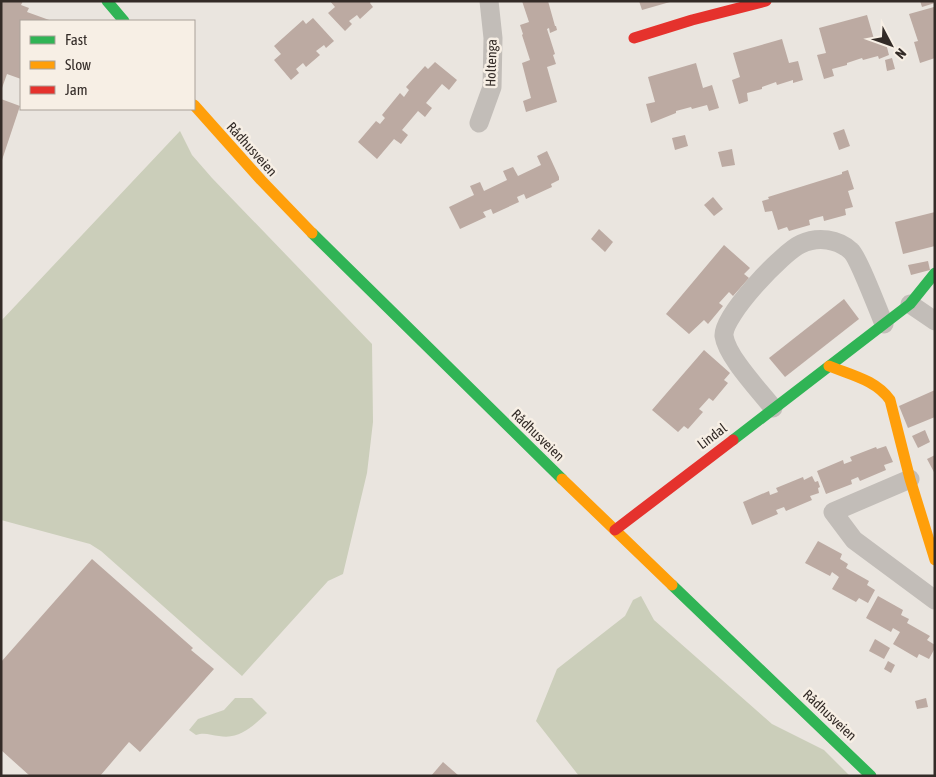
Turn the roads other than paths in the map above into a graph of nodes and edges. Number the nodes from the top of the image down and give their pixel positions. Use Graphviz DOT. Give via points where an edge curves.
graph roads {
  1 [pos="107,1"];
  2 [pos="489,1"];
  3 [pos="766,1"];
  4 [pos="123,20"];
  5 [pos="634,38"];
  6 [pos="195,106"];
  7 [pos="479,123"];
  8 [pos="935,273"];
  9 [pos="910,304"];
  10 [pos="935,321"];
  11 [pos="884,324"];
  12 [pos="829,366"];
  13 [pos="773,408"];
  14 [pos="910,479"];
  15 [pos="615,530"];
  16 [pos="935,560"];
  17 [pos="935,600"];
  18 [pos="872,776"];
  1 -- 4 [label="street"];
  2 -- 7 [label="street, Holtenga" via="493,38 492,87"];
  3 -- 5 [label="street"];
  6 -- 15 [label="street, Rådhusveien" via="292,214"];
  8 -- 9 [label="street, Lindal"];
  9 -- 10 [label="street"];
  9 -- 11 [label="street, Lindal"];
  11 -- 12 [label="street, Lindal"];
  11 -- 13 [label="street" via="853,252 841,244 817,239 800,244 780,259 742,300 724,334 727,346 740,366"];
  12 -- 13 [label="street, Lindal"];
  12 -- 14 [label="street" via="886,392"];
  13 -- 15 [label="street, Lindal"];
  14 -- 16 [label="street"];
  14 -- 17 [label="street" via="833,512 854,540"];
  15 -- 18 [label="street, Rådhusveien"];
}
